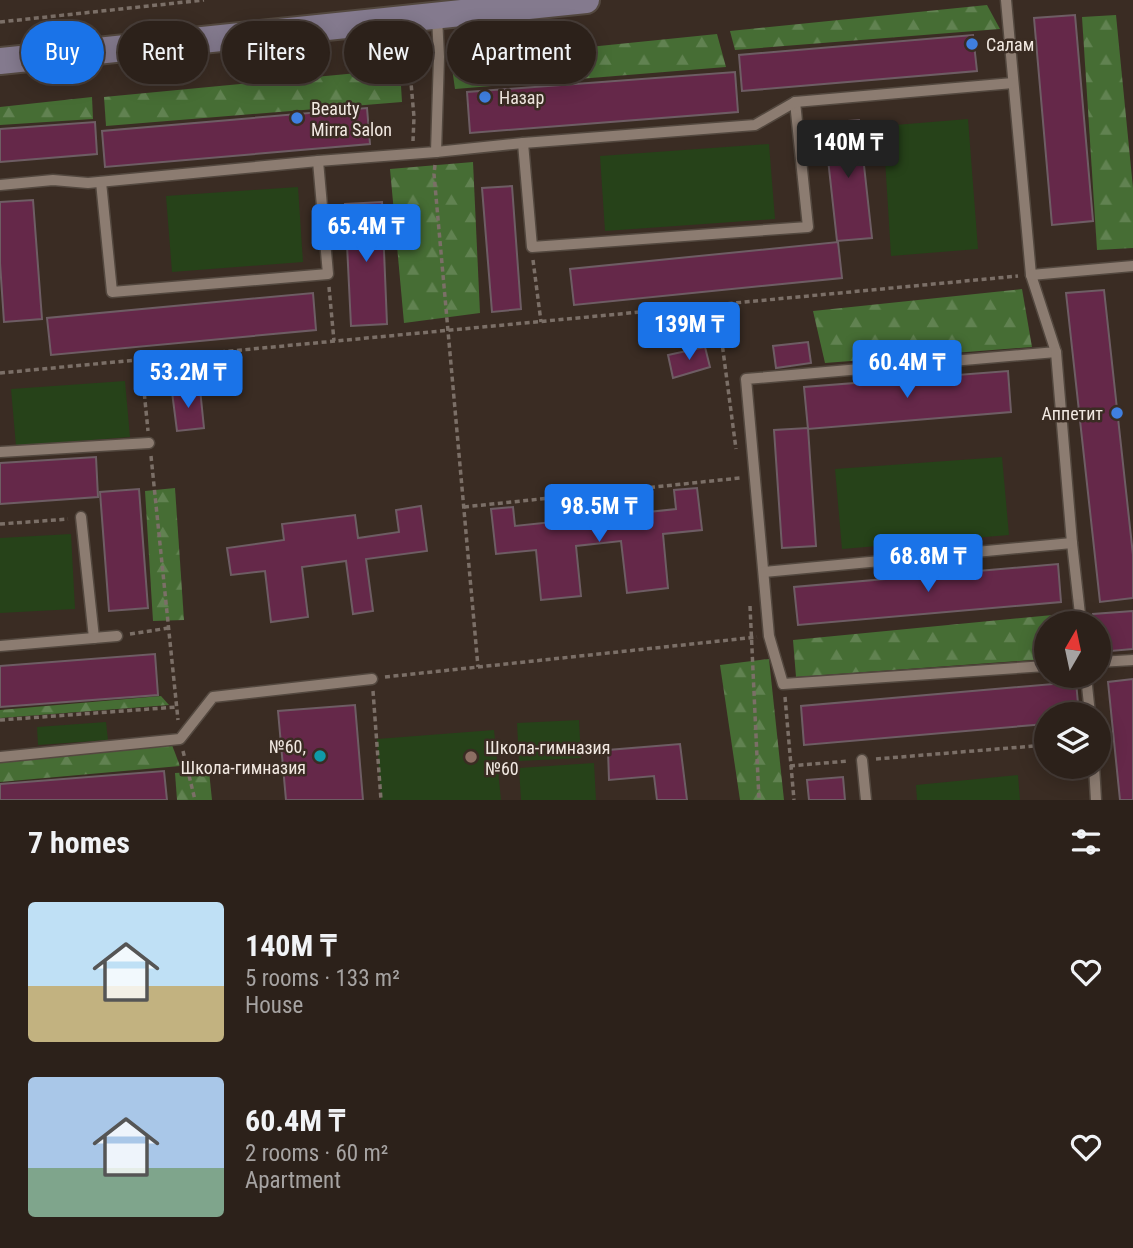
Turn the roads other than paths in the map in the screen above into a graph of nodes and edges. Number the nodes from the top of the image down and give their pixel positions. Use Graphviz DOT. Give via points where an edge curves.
graph roads {
  1 [pos="586,0"];
  2 [pos="1006,0"];
  3 [pos="437,17"];
  4 [pos="0,61"];
  5 [pos="1013,83"];
  6 [pos="795,102"];
  7 [pos="523,143"];
  8 [pos="433,152"];
  9 [pos="318,161"];
  10 [pos="101,182"];
  11 [pos="0,185"];
  12 [pos="1133,266"];
  13 [pos="1031,275"];
  14 [pos="1056,352"];
  15 [pos="149,443"];
  16 [pos="0,452"];
  17 [pos="81,517"];
  18 [pos="1072,543"];
  19 [pos="764,572"];
  20 [pos="1080,611"];
  21 [pos="117,636"];
  22 [pos="93,638"];
  23 [pos="0,646"];
  24 [pos="1133,660"];
  25 [pos="1111,662"];
  26 [pos="1034,667"];
  27 [pos="372,679"];
  28 [pos="0,757"];
  29 [pos="862,760"];
  30 [pos="1095,779"];
  31 [pos="866,800"];
  32 [pos="1096,800"];
  1 -- 3 [label="street"];
  2 -- 5 [label="lane"];
  3 -- 4 [label="street"];
  3 -- 8 [label="lane"];
  5 -- 6 [label="lane"];
  5 -- 13 [label="lane"];
  6 -- 7 [label="lane" via="755,125"];
  6 -- 7 [label="lane" via="808,228 532,247"];
  7 -- 8 [label="lane"];
  8 -- 9 [label="lane"];
  9 -- 10 [label="lane"];
  9 -- 10 [label="lane" via="328,274 112,292"];
  10 -- 11 [label="lane"];
  12 -- 13 [label="lane"];
  13 -- 14 [label="lane"];
  14 -- 18 [label="lane"];
  14 -- 19 [label="lane" via="746,379"];
  15 -- 16 [label="lane"];
  17 -- 22 [label="lane"];
  18 -- 19 [label="lane"];
  18 -- 20 [label="lane"];
  19 -- 26 [label="lane" via="769,636 783,684"];
  21 -- 22 [label="lane"];
  22 -- 23 [label="lane"];
  24 -- 25 [label="lane"];
  27 -- 28 [label="lane" via="213,697 180,739"];
  29 -- 31 [label="lane"];
  30 -- 32 [label="lane"];
}
